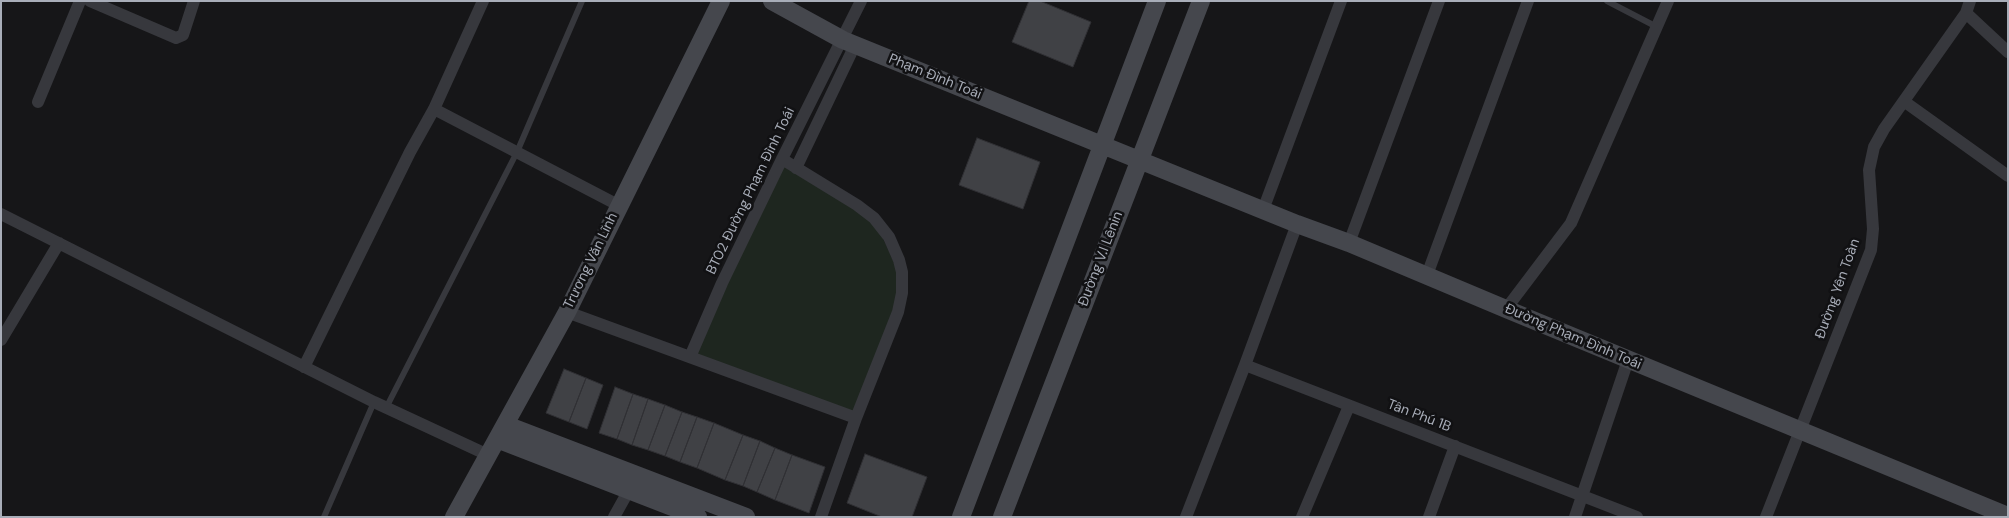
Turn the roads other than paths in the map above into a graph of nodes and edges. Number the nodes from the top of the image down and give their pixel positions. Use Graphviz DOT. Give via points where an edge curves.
graph roads {
  1 [pos="80,1"];
  2 [pos="90,1"];
  3 [pos="194,1"];
  4 [pos="484,1"];
  5 [pos="582,1"];
  6 [pos="721,1"];
  7 [pos="772,1"];
  8 [pos="861,1"];
  9 [pos="1156,1"];
  10 [pos="1201,1"];
  11 [pos="1341,1"];
  12 [pos="1439,1"];
  13 [pos="1528,1"];
  14 [pos="1607,1"];
  15 [pos="1668,1"];
  16 [pos="1968,7"];
  17 [pos="1657,27"];
  18 [pos="849,42"];
  19 [pos="2008,52"];
  20 [pos="38,102"];
  21 [pos="1905,102"];
  22 [pos="434,109"];
  23 [pos="1101,144"];
  24 [pos="517,152"];
  25 [pos="782,159"];
  26 [pos="1139,159"];
  27 [pos="796,168"];
  28 [pos="2008,176"];
  29 [pos="618,205"];
  30 [pos="1263,210"];
  31 [pos="1,214"];
  32 [pos="1297,224"];
  33 [pos="1349,242"];
  34 [pos="59,243"];
  35 [pos="1427,275"];
  36 [pos="1506,309"];
  37 [pos="567,312"];
  38 [pos="1,340"];
  39 [pos="690,357"];
  40 [pos="1628,360"];
  41 [pos="1245,365"];
  42 [pos="304,367"];
  43 [pos="380,405"];
  44 [pos="1349,406"];
  45 [pos="856,418"];
  46 [pos="1799,430"];
  47 [pos="502,432"];
  48 [pos="1456,446"];
  49 [pos="488,455"];
  50 [pos="629,490"];
  51 [pos="1583,495"];
  52 [pos="2008,516"];
  53 [pos="324,517"];
  54 [pos="454,517"];
  55 [pos="614,517"];
  56 [pos="698,517"];
  57 [pos="746,517"];
  58 [pos="821,517"];
  59 [pos="961,517"];
  60 [pos="1002,517"];
  61 [pos="1186,517"];
  62 [pos="1302,517"];
  63 [pos="1429,517"];
  64 [pos="1575,517"];
  65 [pos="1638,517"];
  66 [pos="1766,517"];
  1 -- 20 [label="street"];
  2 -- 3 [label="street" via="176,38 183,35"];
  4 -- 22 [label="street"];
  5 -- 24 [label="lane"];
  6 -- 29 [label="street, Trương Văn Lĩnh"];
  7 -- 18 [label="street, Phạm Đình Toái"];
  8 -- 18 [label="street"];
  9 -- 23 [label="street"];
  10 -- 26 [label="street, Đường V.I Lênin"];
  11 -- 30 [label="street"];
  12 -- 33 [label="street"];
  13 -- 35 [label="street"];
  14 -- 17 [label="lane"];
  15 -- 17 [label="street"];
  16 -- 19 [label="street"];
  16 -- 21 [label="street, Đường Yên Toàn"];
  17 -- 36 [label="street" via="1570,223"];
  18 -- 23 [label="street, Phạm Đình Toái"];
  18 -- 25 [label="street, BT02 Đường Phạm Đình Toái"];
  18 -- 27 [label="street"];
  21 -- 28 [label="street"];
  21 -- 46 [label="street, Đường Yên Toàn" via="1874,147 1869,170 1873,229 1871,250"];
  22 -- 24 [label="street"];
  22 -- 42 [label="street"];
  23 -- 26 [label="street, Phạm Đình Toái"];
  23 -- 59 [label="street"];
  24 -- 29 [label="street"];
  24 -- 43 [label="lane"];
  25 -- 27 [label="street"];
  25 -- 39 [label="street, BT02 Đường Phạm Đình Toái"];
  26 -- 30 [label="street, Đường Phạm Đình Toái"];
  26 -- 60 [label="street, Đường V.I Lênin"];
  27 -- 45 [label="street" via="874,218 889,237 899,260 903,283 898,312"];
  29 -- 37 [label="street, Trương Văn Lĩnh"];
  30 -- 32 [label="street, Đường Phạm Đình Toái"];
  31 -- 34 [label="street"];
  32 -- 33 [label="street, Đường Phạm Đình Toái"];
  32 -- 41 [label="street"];
  33 -- 35 [label="street, Đường Phạm Đình Toái"];
  34 -- 38 [label="street"];
  34 -- 42 [label="street"];
  35 -- 36 [label="street, Đường Phạm Đình Toái"];
  36 -- 40 [label="street, Đường Phạm Đình Toái"];
  37 -- 39 [label="street"];
  37 -- 47 [label="street, Trương Văn Lĩnh"];
  39 -- 45 [label="street"];
  40 -- 46 [label="street, Đường Phạm Đình Toái"];
  40 -- 51 [label="street"];
  41 -- 44 [label="street, Tân Phú 1B"];
  41 -- 61 [label="street"];
  42 -- 43 [label="street"];
  43 -- 49 [label="street"];
  43 -- 53 [label="lane"];
  44 -- 48 [label="street, Tân Phú 1B"];
  44 -- 62 [label="street"];
  45 -- 58 [label="street"];
  46 -- 52 [label="street, Đường Phạm Đình Toái"];
  46 -- 66 [label="street, Đường Yên Toàn"];
  47 -- 49 [label="street, Trương Văn Lĩnh"];
  47 -- 50 [label="street"];
  47 -- 57 [label="street"];
  48 -- 51 [label="street, Tân Phú 1B"];
  48 -- 63 [label="street"];
  49 -- 54 [label="street, Trương Văn Lĩnh"];
  50 -- 55 [label="street"];
  50 -- 56 [label="street"];
  51 -- 64 [label="street"];
  51 -- 65 [label="street, Tân Phú 1B"];
}
